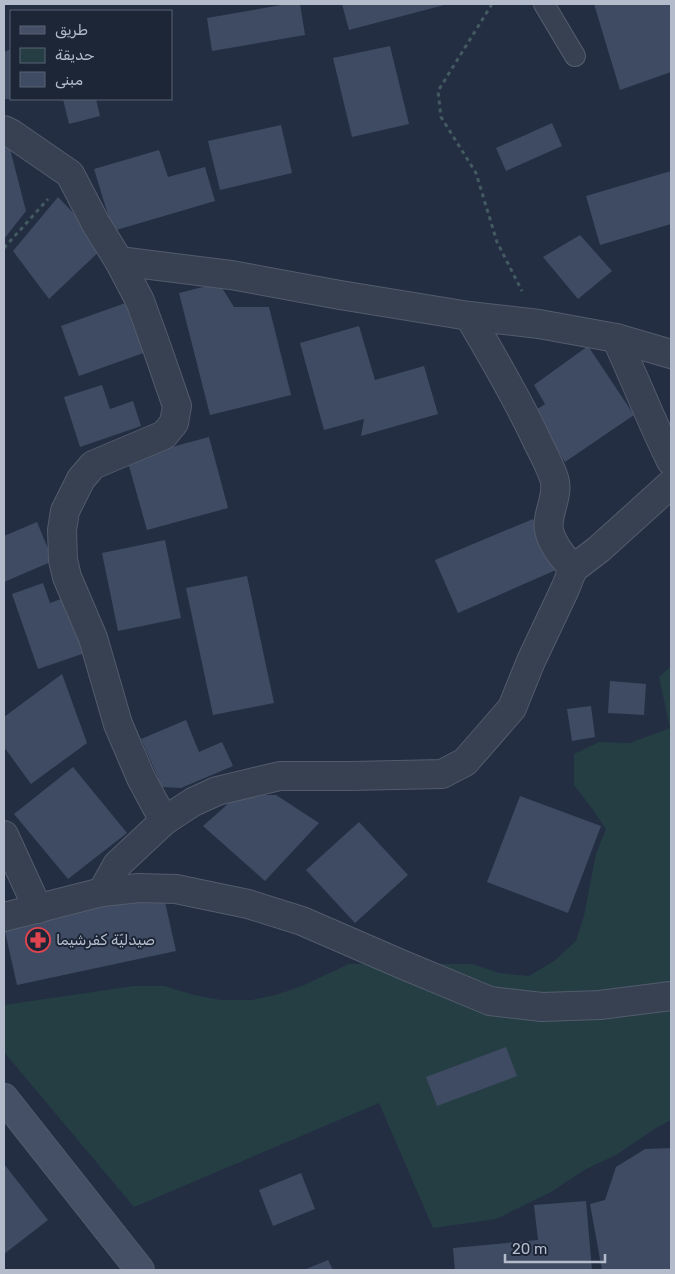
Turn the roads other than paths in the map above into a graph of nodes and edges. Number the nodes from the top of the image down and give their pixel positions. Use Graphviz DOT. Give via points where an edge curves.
graph roads {
  1 [pos="544,4"];
  2 [pos="575,56"];
  3 [pos="4,130"];
  4 [pos="119,261"];
  5 [pos="469,316"];
  6 [pos="616,338"];
  7 [pos="671,354"];
  8 [pos="671,461"];
  9 [pos="671,484"];
  10 [pos="572,569"];
  11 [pos="164,821"];
  12 [pos="4,835"];
  13 [pos="102,892"];
  14 [pos="38,909"];
  15 [pos="4,917"];
  16 [pos="671,996"];
  17 [pos="4,1098"];
  18 [pos="140,1270"];
  1 -- 2 [label="lane"];
  3 -- 4 [label="street" via="70,174"];
  4 -- 5 [label="street" via="231,275"];
  4 -- 11 [label="street" via="140,301 177,406 174,423 164,435 93,465 65,511 63,560 93,638 118,724"];
  5 -- 6 [label="street" via="540,324"];
  5 -- 10 [label="street" via="525,413 549,466 555,481 555,495 549,532"];
  6 -- 7 [label="street"];
  6 -- 8 [label="street"];
  9 -- 10 [label="street"];
  10 -- 11 [label="street" via="512,708 465,762 442,774 280,776 217,791"];
  11 -- 13 [label="street" via="117,865"];
  12 -- 14 [label="street"];
  13 -- 14 [label="street"];
  13 -- 16 [label="street" via="176,889 248,904 302,921 490,1001 542,1007 600,1006"];
  14 -- 15 [label="street"];
  17 -- 18 [label="street"];
}
